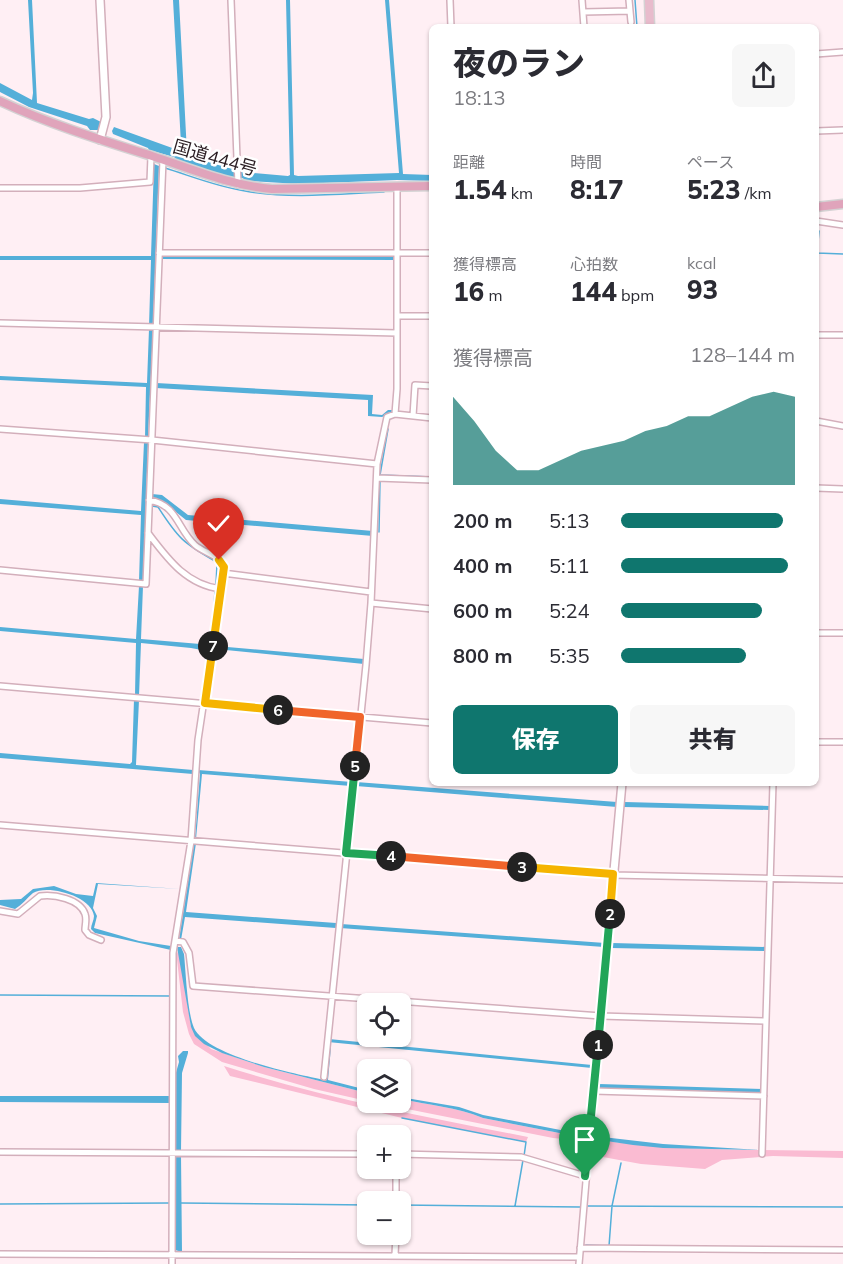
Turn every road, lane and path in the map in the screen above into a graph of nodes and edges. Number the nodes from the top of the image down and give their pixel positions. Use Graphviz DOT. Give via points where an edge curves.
graph roads {
  1 [pos="100,0"];
  2 [pos="231,0"];
  3 [pos="450,0"];
  4 [pos="582,0"];
  5 [pos="629,0"];
  6 [pos="649,0"];
  7 [pos="630,11"];
  8 [pos="583,12"];
  9 [pos="631,22"];
  10 [pos="452,24"];
  11 [pos="584,24"];
  12 [pos="650,24"];
  13 [pos="843,52"];
  14 [pos="819,54"];
  15 [pos="0,101"];
  16 [pos="843,130"];
  17 [pos="819,131"];
  18 [pos="100,140"];
  19 [pos="151,156"];
  20 [pos="163,160"];
  21 [pos="239,182"];
  22 [pos="429,186"];
  23 [pos="397,187"];
  24 [pos="0,188"];
  25 [pos="843,204"];
  26 [pos="819,207"];
  27 [pos="819,221"];
  28 [pos="843,225"];
  29 [pos="159,253"];
  30 [pos="397,253"];
  31 [pos="429,253"];
  32 [pos="398,316"];
  33 [pos="429,316"];
  34 [pos="0,323"];
  35 [pos="156,328"];
  36 [pos="397,333"];
  37 [pos="819,335"];
  38 [pos="843,335"];
  39 [pos="429,386"];
  40 [pos="395,414"];
  41 [pos="413,416"];
  42 [pos="429,418"];
  43 [pos="819,422"];
  44 [pos="843,426"];
  45 [pos="0,429"];
  46 [pos="152,440"];
  47 [pos="377,464"];
  48 [pos="377,478"];
  49 [pos="429,480"];
  50 [pos="819,488"];
  51 [pos="843,489"];
  52 [pos="149,500"];
  53 [pos="148,533"];
  54 [pos="0,570"];
  55 [pos="223,573"];
  56 [pos="221,589"];
  57 [pos="371,592"];
  58 [pos="371,603"];
  59 [pos="429,609"];
  60 [pos="819,633"];
  61 [pos="843,633"];
  62 [pos="0,686"];
  63 [pos="205,703"];
  64 [pos="360,717"];
  65 [pos="429,723"];
  66 [pos="819,742"];
  67 [pos="843,742"];
  68 [pos="622,786"];
  69 [pos="773,786"];
  70 [pos="0,825"];
  71 [pos="191,841"];
  72 [pos="346,853"];
  73 [pos="613,874"];
  74 [pos="771,878"];
  75 [pos="843,880"];
  76 [pos="0,911"];
  77 [pos="101,940"];
  78 [pos="175,941"];
  79 [pos="332,997"];
  80 [pos="601,1016"];
  81 [pos="766,1021"];
  82 [pos="324,1077"];
  83 [pos="594,1091"];
  84 [pos="764,1096"];
  85 [pos="590,1134"];
  86 [pos="0,1152"];
  87 [pos="171,1153"];
  88 [pos="357,1154"];
  89 [pos="411,1154"];
  90 [pos="762,1154"];
  91 [pos="585,1176"];
  92 [pos="396,1245"];
  93 [pos="580,1248"];
  94 [pos="843,1250"];
  95 [pos="0,1254"];
  96 [pos="396,1254"];
  97 [pos="172,1255"];
  98 [pos="579,1257"];
  99 [pos="172,1264"];
  100 [pos="579,1264"];
  1 -- 18 [label="street" via="106,117"];
  2 -- 21 [label="street"];
  3 -- 10 [label="street"];
  4 -- 8 [label="street"];
  5 -- 7 [label="street"];
  6 -- 12 [label="main road"];
  7 -- 8 [label="street"];
  7 -- 9 [label="street"];
  8 -- 11 [label="street"];
  13 -- 14 [label="street"];
  15 -- 18 [label="highway, 国道444号"];
  16 -- 17 [label="street"];
  18 -- 19 [label="highway, 国道444号"];
  19 -- 20 [label="highway, 国道444号"];
  19 -- 24 [label="street" via="150,182 80,188"];
  20 -- 21 [label="highway, 国道444号"];
  20 -- 29 [label="street"];
  21 -- 23 [label="highway, 国道444号" via="272,189"];
  22 -- 23 [label="highway, 国道444号"];
  23 -- 30 [label="street"];
  25 -- 26 [label="highway"];
  27 -- 28 [label="street"];
  29 -- 30 [label="street"];
  29 -- 35 [label="street"];
  30 -- 31 [label="street"];
  30 -- 32 [label="street"];
  32 -- 33 [label="street"];
  32 -- 36 [label="street"];
  34 -- 35 [label="street"];
  35 -- 36 [label="street"];
  35 -- 46 [label="street"];
  36 -- 40 [label="street"];
  37 -- 38 [label="street"];
  39 -- 41 [label="street" via="415,385"];
  40 -- 41 [label="street"];
  40 -- 47 [label="street" via="387,417"];
  41 -- 42 [label="street"];
  43 -- 44 [label="street"];
  45 -- 46 [label="street"];
  46 -- 47 [label="street"];
  46 -- 52 [label="street"];
  47 -- 48 [label="street"];
  48 -- 49 [label="street"];
  48 -- 57 [label="street"];
  50 -- 51 [label="street"];
  52 -- 53 [label="street"];
  52 -- 55 [label="street" via="169,509 194,545 222,562"];
  53 -- 54 [label="street" via="144,585"];
  53 -- 56 [label="street" via="177,570 206,586"];
  55 -- 56 [label="street"];
  55 -- 57 [label="street"];
  56 -- 63 [label="street"];
  57 -- 58 [label="street"];
  58 -- 59 [label="street"];
  58 -- 64 [label="street"];
  60 -- 61 [label="street"];
  62 -- 63 [label="street"];
  63 -- 64 [label="street"];
  63 -- 71 [label="street" via="198,740"];
  64 -- 65 [label="street"];
  64 -- 72 [label="street"];
  66 -- 67 [label="street"];
  68 -- 73 [label="street"];
  69 -- 74 [label="street"];
  70 -- 71 [label="street"];
  71 -- 72 [label="street"];
  71 -- 78 [label="street"];
  72 -- 73 [label="street"];
  72 -- 79 [label="street"];
  73 -- 74 [label="street"];
  73 -- 80 [label="street"];
  74 -- 75 [label="street"];
  74 -- 81 [label="street"];
  76 -- 77 [label="street" via="18,914 40,896 62,898 81,908 86,918 84,930"];
  78 -- 79 [label="street" via="183,942 188,950 193,986"];
  78 -- 87 [label="street"];
  79 -- 80 [label="street"];
  79 -- 82 [label="street"];
  80 -- 81 [label="street"];
  80 -- 83 [label="street"];
  81 -- 84 [label="street"];
  83 -- 84 [label="street"];
  83 -- 85 [label="street"];
  84 -- 90 [label="street"];
  85 -- 91 [label="street"];
  86 -- 87 [label="street"];
  87 -- 88 [label="street"];
  87 -- 97 [label="street"];
  89 -- 91 [label="street" via="521,1157"];
  91 -- 93 [label="street"];
  92 -- 96 [label="street"];
  93 -- 94 [label="street"];
  93 -- 98 [label="street"];
  95 -- 97 [label="street"];
  96 -- 97 [label="street"];
  96 -- 98 [label="street"];
  97 -- 99 [label="street"];
  98 -- 100 [label="street"];
}
